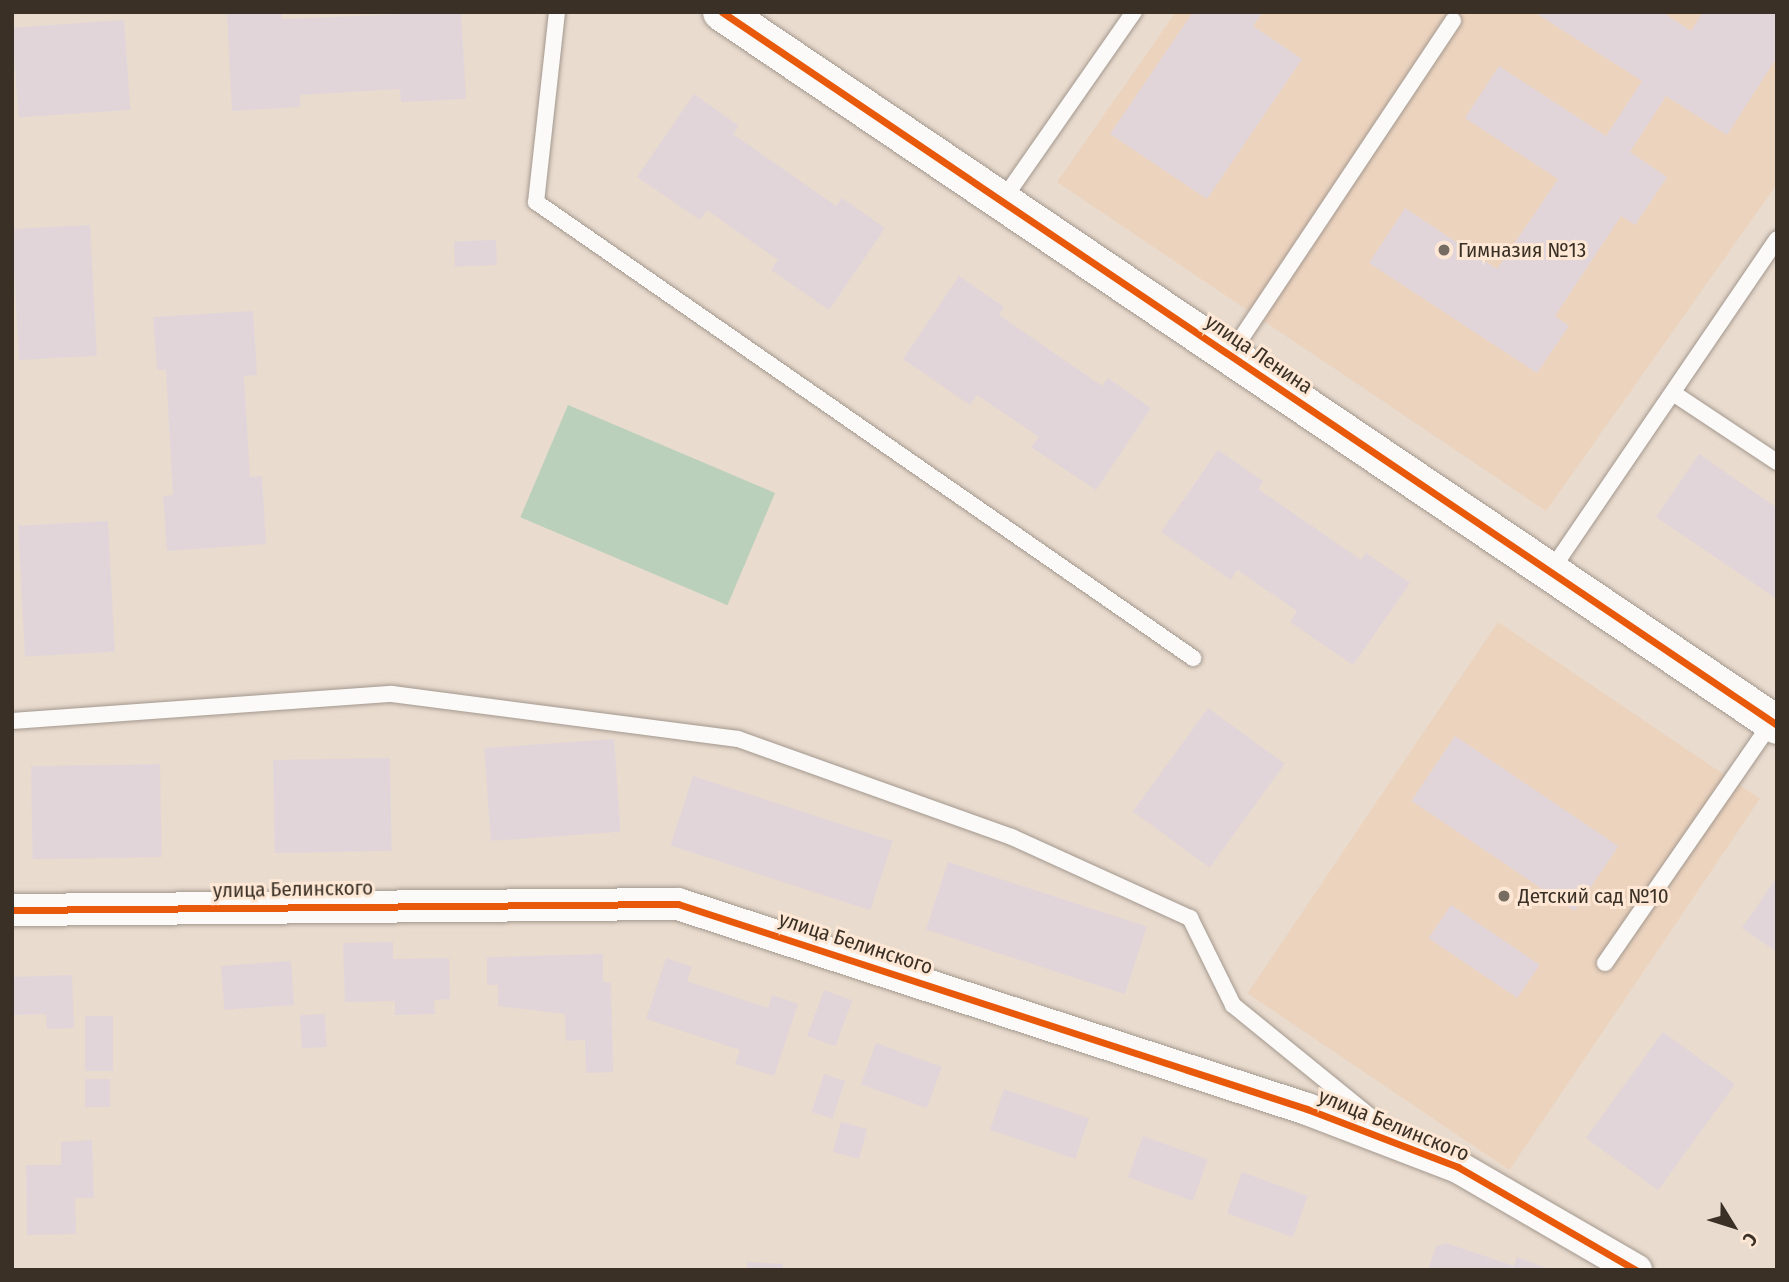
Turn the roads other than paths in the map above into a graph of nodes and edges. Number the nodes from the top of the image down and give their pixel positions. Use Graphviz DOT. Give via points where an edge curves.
graph roads {
  1 [pos="557,12"];
  2 [pos="1134,12"];
  3 [pos="734,16"];
  4 [pos="1453,20"];
  5 [pos="1002,201"];
  6 [pos="1777,239"];
  7 [pos="1230,355"];
  8 [pos="1674,393"];
  9 [pos="1777,462"];
  10 [pos="1550,572"];
  11 [pos="1193,657"];
  12 [pos="12,721"];
  13 [pos="1774,723"];
  14 [pos="12,910"];
  15 [pos="1605,963"];
  16 [pos="1411,1149"];
  17 [pos="1636,1270"];
  1 -- 11 [label="lane" via="536,202"];
  2 -- 5 [label="lane"];
  3 -- 5 [label="street, улица Ленина"];
  4 -- 7 [label="lane"];
  5 -- 7 [label="street, улица Ленина"];
  6 -- 8 [label="lane"];
  7 -- 10 [label="street, улица Ленина"];
  8 -- 9 [label="lane"];
  8 -- 10 [label="lane"];
  10 -- 13 [label="street, улица Ленина"];
  12 -- 16 [label="lane" via="391,694 738,739 1012,837 1190,918 1233,1005"];
  13 -- 15 [label="lane"];
  14 -- 16 [label="street, улица Белинского" via="678,904 1307,1109"];
  16 -- 17 [label="street, улица Белинского" via="1458,1167"];
}
